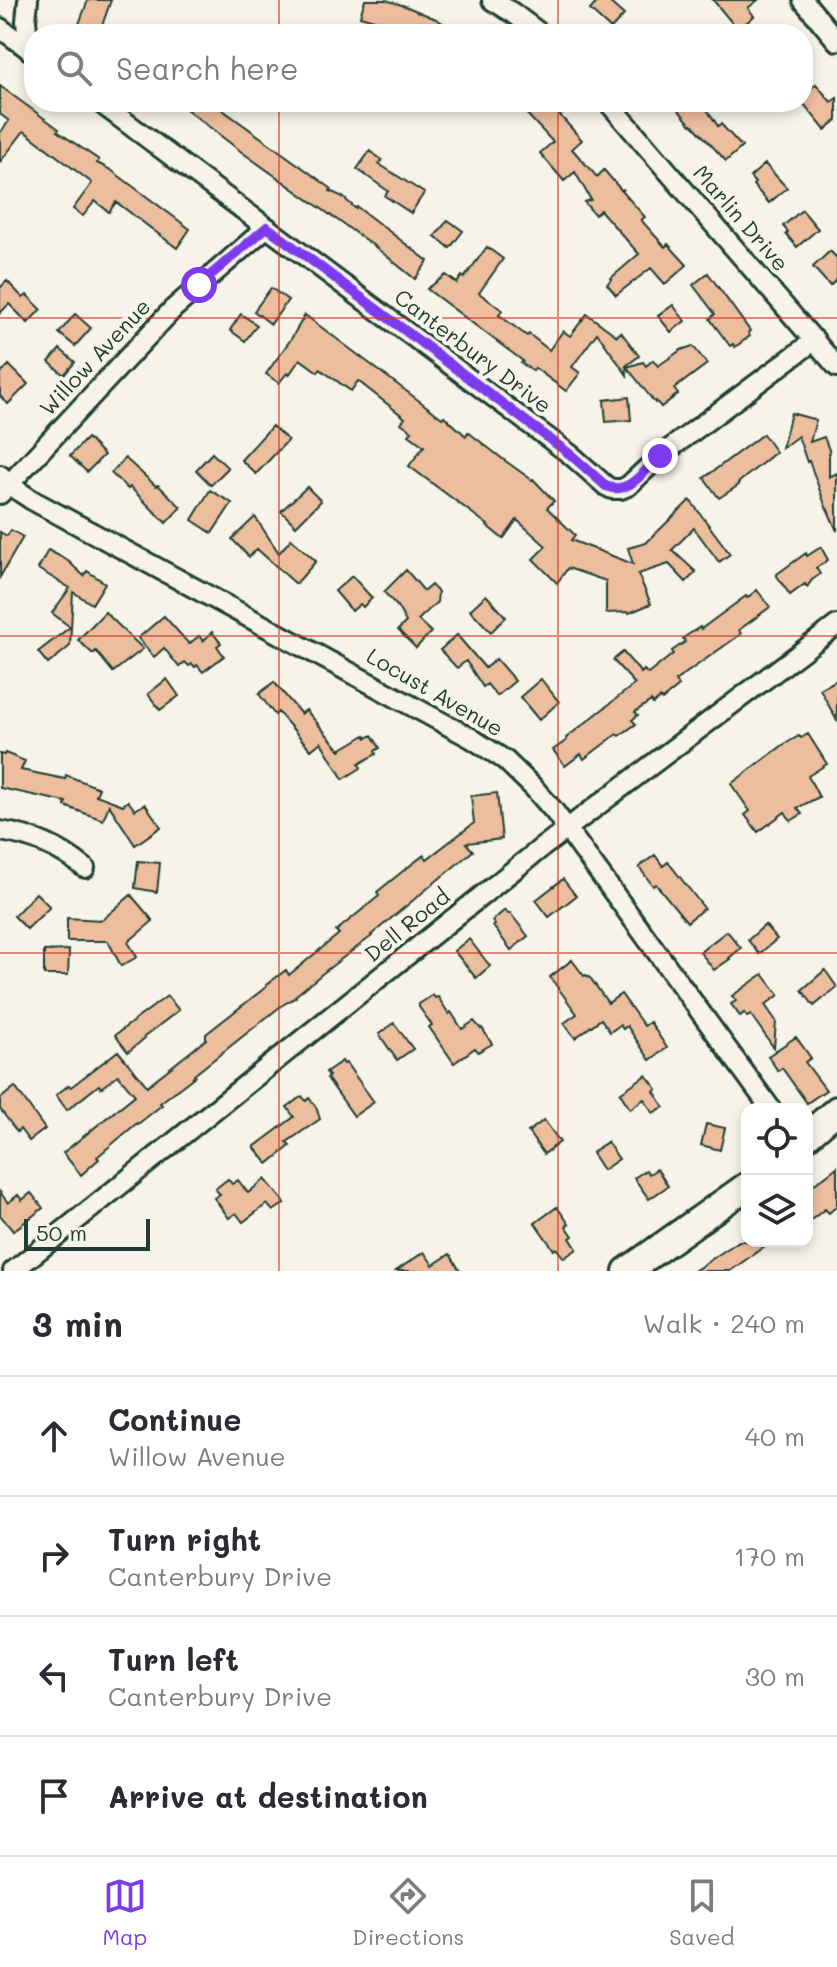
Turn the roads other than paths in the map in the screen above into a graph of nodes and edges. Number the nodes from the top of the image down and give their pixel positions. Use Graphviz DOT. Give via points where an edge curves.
graph roads {
  1 [pos="28,0"];
  2 [pos="492,0"];
  3 [pos="803,0"];
  4 [pos="27,24"];
  5 [pos="528,24"];
  6 [pos="0,28"];
  7 [pos="837,41"];
  8 [pos="24,46"];
  9 [pos="112,112"];
  10 [pos="617,112"];
  11 [pos="267,227"];
  12 [pos="815,340"];
  13 [pos="837,367"];
  14 [pos="3,484"];
  15 [pos="837,625"];
  16 [pos="567,830"];
  17 [pos="0,831"];
  18 [pos="85,868"];
  19 [pos="767,1103"];
  20 [pos="837,1110"];
  21 [pos="813,1131"];
  22 [pos="741,1190"];
  23 [pos="13,1271"];
  24 [pos="627,1271"];
  1 -- 4 [label="street"];
  2 -- 5 [label="street"];
  3 -- 7 [label="street"];
  6 -- 8 [label="street"];
  9 -- 11 [label="street, Canterbury Drive"];
  10 -- 12 [label="street, Marlin Drive"];
  11 -- 12 [label="street, Canterbury Drive" via="612,489 628,486"];
  11 -- 14 [label="street, Willow Avenue" via="173,309"];
  12 -- 13 [label="street, Marlin Drive"];
  14 -- 16 [label="street, Locust Avenue" via="471,738 524,778"];
  15 -- 16 [label="street, Dell Road"];
  16 -- 19 [label="street, Locust Avenue"];
  16 -- 23 [label="street, Dell Road"];
  17 -- 18 [label="street" via="47,843"];
  20 -- 21 [label="street"];
  22 -- 24 [label="street"];
}
